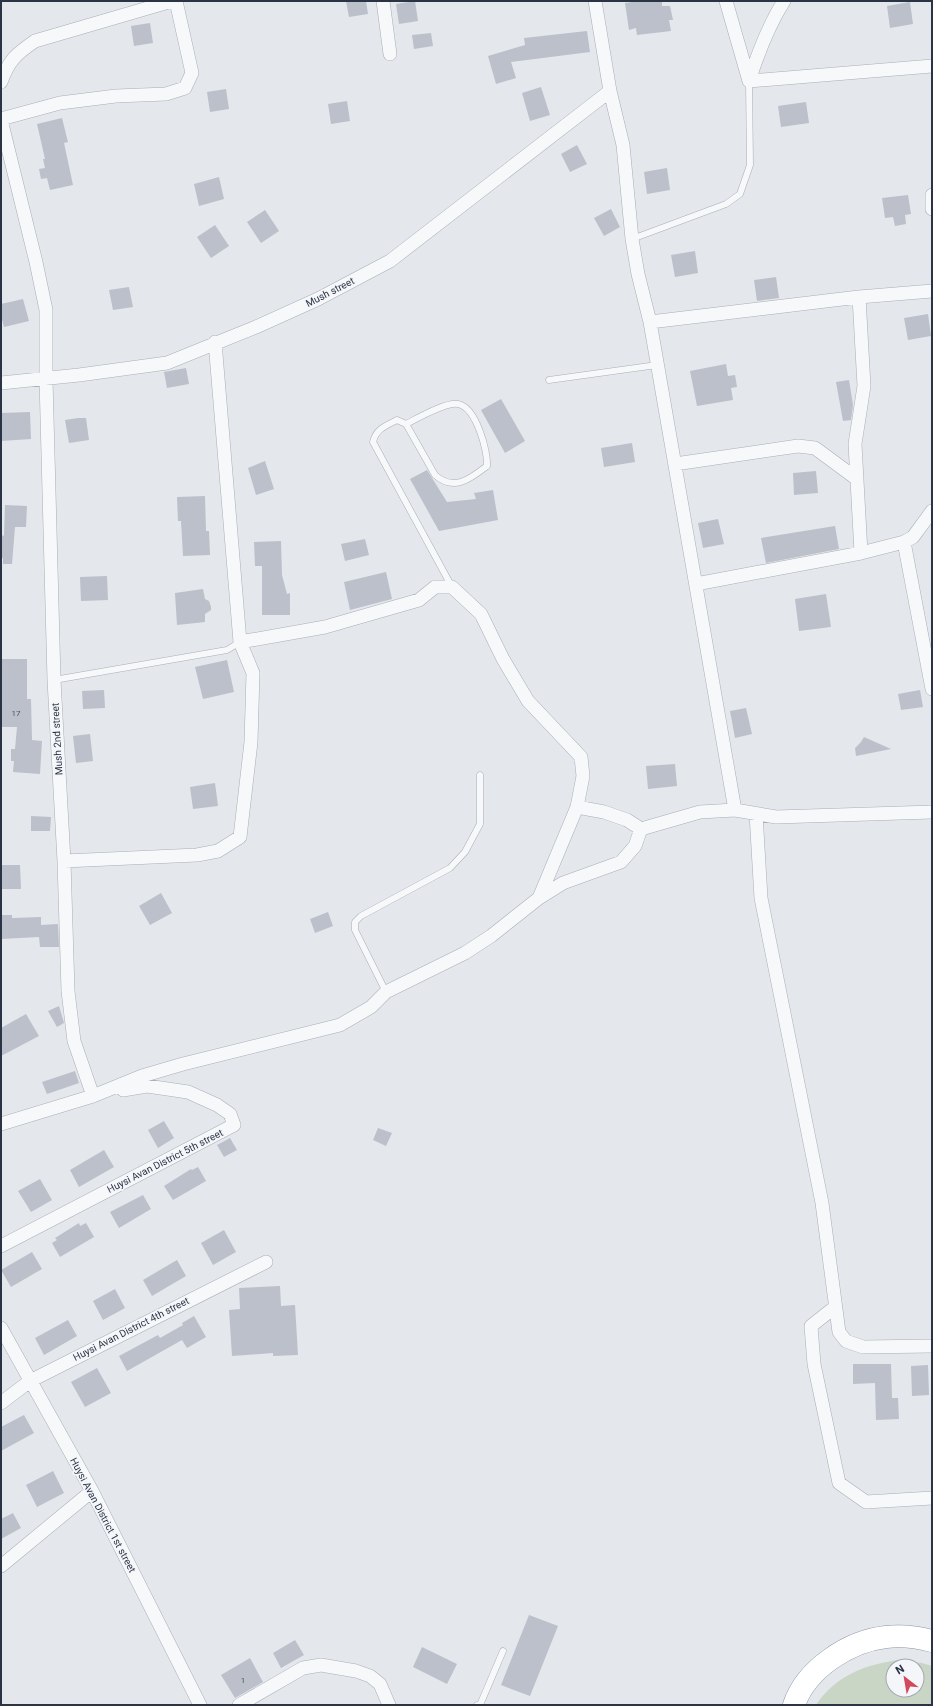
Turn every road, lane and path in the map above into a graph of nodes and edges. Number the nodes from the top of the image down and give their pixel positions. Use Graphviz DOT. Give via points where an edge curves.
graph roads {
  1 [pos="172,1"];
  2 [pos="176,1"];
  3 [pos="384,1"];
  4 [pos="595,1"];
  5 [pos="726,1"];
  6 [pos="784,1"];
  7 [pos="390,54"];
  8 [pos="932,66"];
  9 [pos="749,81"];
  10 [pos="1,82"];
  11 [pos="610,91"];
  12 [pos="1,119"];
  13 [pos="932,195"];
  14 [pos="932,209"];
  15 [pos="632,239"];
  16 [pos="932,291"];
  17 [pos="859,297"];
  18 [pos="650,322"];
  19 [pos="215,342"];
  20 [pos="657,364"];
  21 [pos="46,379"];
  22 [pos="548,380"];
  23 [pos="1,383"];
  24 [pos="406,424"];
  25 [pos="674,464"];
  26 [pos="857,479"];
  27 [pos="932,511"];
  28 [pos="904,542"];
  29 [pos="861,553"];
  30 [pos="696,584"];
  31 [pos="452,587"];
  32 [pos="240,642"];
  33 [pos="54,680"];
  34 [pos="932,689"];
  35 [pos="480,775"];
  36 [pos="577,807"];
  37 [pos="735,810"];
  38 [pos="932,812"];
  39 [pos="756,814"];
  40 [pos="641,829"];
  41 [pos="64,860"];
  42 [pos="539,898"];
  43 [pos="386,992"];
  44 [pos="93,1096"];
  45 [pos="1,1124"];
  46 [pos="1,1246"];
  47 [pos="266,1262"];
  48 [pos="836,1307"];
  49 [pos="1,1328"];
  50 [pos="932,1346"];
  51 [pos="30,1381"];
  52 [pos="1,1403"];
  53 [pos="92,1491"];
  54 [pos="932,1498"];
  55 [pos="1,1566"];
  56 [pos="932,1641"];
  57 [pos="503,1651"];
  58 [pos="200,1705"];
  59 [pos="239,1705"];
  60 [pos="389,1705"];
  61 [pos="477,1705"];
  62 [pos="794,1705"];
  1 -- 10 [label="street" via="35,41 8,64"];
  2 -- 12 [label="street" via="192,73 185,88 166,94 116,96 60,103"];
  3 -- 7 [label="street"];
  4 -- 11 [label="street"];
  5 -- 9 [label="street"];
  6 -- 9 [label="street" via="756,57"];
  8 -- 9 [label="street"];
  9 -- 15 [label="lane" via="750,165 740,194 726,204"];
  11 -- 15 [label="street" via="623,145"];
  11 -- 19 [label="street, Mush street" via="390,261 318,299"];
  12 -- 21 [label="street, Mush 2nd street" via="46,310"];
  13 -- 14 [label="street"];
  15 -- 18 [label="street"];
  16 -- 17 [label="street"];
  17 -- 18 [label="street"];
  17 -- 26 [label="street" via="864,386 855,444"];
  18 -- 20 [label="street"];
  19 -- 21 [label="street, Mush street" via="167,363"];
  19 -- 32 [label="street"];
  20 -- 22 [label="lane"];
  20 -- 25 [label="street"];
  21 -- 23 [label="street, Mush street"];
  21 -- 33 [label="street, Mush 2nd street"];
  24 -- 24 [label="lane" via="441,481 452,484 462,482 487,466 478,426 466,408 458,404 447,405"];
  24 -- 31 [label="lane" via="397,420 383,426 375,433 372,442"];
  25 -- 26 [label="street" via="798,446 815,448"];
  25 -- 30 [label="street"];
  26 -- 29 [label="street"];
  27 -- 28 [label="street" via="913,538"];
  28 -- 29 [label="street"];
  28 -- 34 [label="street"];
  29 -- 30 [label="street"];
  30 -- 37 [label="street"];
  31 -- 32 [label="street" via="434,586 419,600 325,627"];
  31 -- 36 [label="street" via="481,614 503,659 528,701 581,757 583,776"];
  32 -- 33 [label="lane" via="227,650"];
  32 -- 41 [label="street" via="253,673 251,742 240,837 218,851 197,855"];
  33 -- 41 [label="street, Mush 2nd street"];
  35 -- 43 [label="lane" via="480,824 465,852 450,868 361,916 355,922 355,930"];
  36 -- 40 [label="street" via="604,812 627,820"];
  36 -- 42 [label="street"];
  37 -- 39 [label="street"];
  37 -- 40 [label="street" via="700,812"];
  38 -- 39 [label="street" via="776,817"];
  39 -- 48 [label="street" via="762,898 822,1203"];
  40 -- 42 [label="street" via="635,846 621,862 563,883"];
  41 -- 44 [label="street, Mush 2nd street" via="68,991 74,1041"];
  42 -- 43 [label="street" via="465,953"];
  43 -- 44 [label="street" via="371,1007 340,1025 183,1064 142,1076"];
  44 -- 45 [label="street"];
  44 -- 46 [label="street, Huysi Avan District 5th street" via="147,1086 175,1089 217,1105 230,1114 234,1125"];
  47 -- 51 [label="street, Huysi Avan District 4th street"];
  48 -- 50 [label="street" via="839,1332 846,1341 863,1347"];
  48 -- 54 [label="street" via="811,1326 814,1364 839,1484 866,1502"];
  49 -- 51 [label="street, Huysi Avan District 1st street"];
  51 -- 52 [label="street, Huysi Avan District 4th street"];
  51 -- 53 [label="street, Huysi Avan District 1st street"];
  53 -- 55 [label="street"];
  53 -- 58 [label="street, Huysi Avan District 1st street"];
  56 -- 62 [label="highway" via="914,1636 886,1637 858,1644 812,1674"];
  57 -- 61 [label="lane" via="480,1705"];
  59 -- 60 [label="street" via="303,1668 321,1665 370,1676 380,1684"];
}
